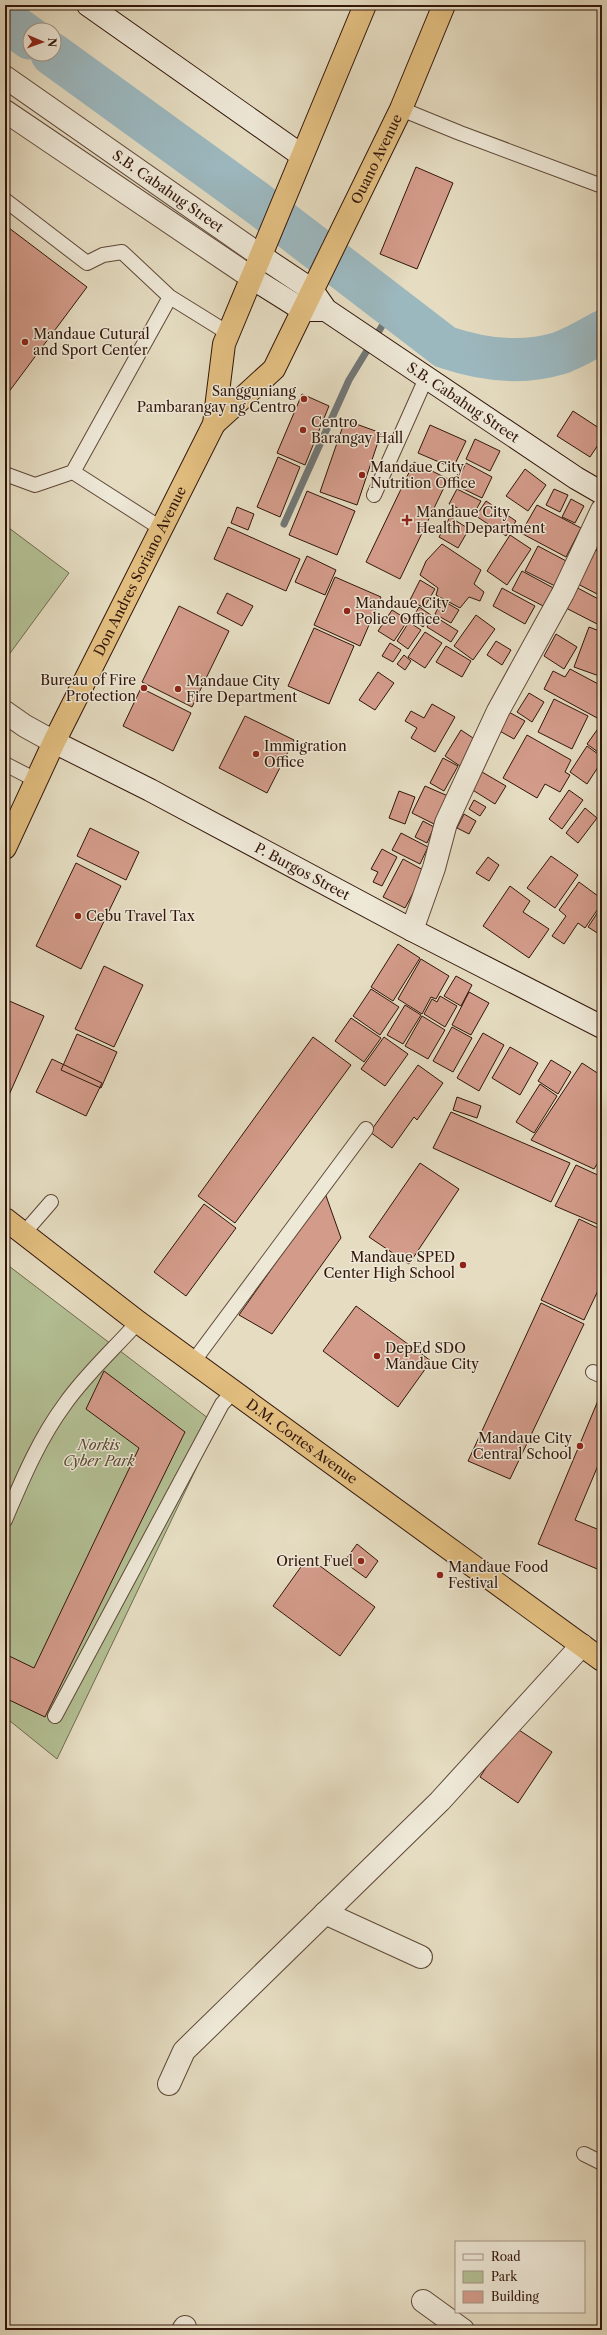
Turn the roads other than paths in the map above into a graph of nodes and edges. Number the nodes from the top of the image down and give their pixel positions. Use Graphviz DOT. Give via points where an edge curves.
graph roads {
  1 [pos="88,5"];
  2 [pos="365,5"];
  3 [pos="444,5"];
  4 [pos="5,77"];
  5 [pos="401,109"];
  6 [pos="5,111"];
  7 [pos="301,156"];
  8 [pos="602,186"];
  9 [pos="5,200"];
  10 [pos="264,248"];
  11 [pos="252,278"];
  12 [pos="316,283"];
  13 [pos="170,297"];
  14 [pos="303,310"];
  15 [pos="326,310"];
  16 [pos="228,333"];
  17 [pos="427,376"];
  18 [pos="214,424"];
  19 [pos="73,472"];
  20 [pos="5,474"];
  21 [pos="602,493"];
  22 [pos="374,495"];
  23 [pos="602,510"];
  24 [pos="162,529"];
  25 [pos="5,712"];
  26 [pos="54,742"];
  27 [pos="5,764"];
  28 [pos="36,780"];
  29 [pos="5,848"];
  30 [pos="412,930"];
  31 [pos="602,1027"];
  32 [pos="366,1129"];
  33 [pos="51,1202"];
  34 [pos="5,1219"];
  35 [pos="24,1233"];
  36 [pos="138,1322"];
  37 [pos="193,1362"];
  38 [pos="234,1391"];
  39 [pos="5,1520"];
  40 [pos="582,1645"];
  41 [pos="602,1660"];
  42 [pos="55,1716"];
  43 [pos="325,1913"];
  44 [pos="421,1957"];
  45 [pos="169,2084"];
  46 [pos="584,2154"];
  47 [pos="602,2163"];
  48 [pos="423,2302"];
  49 [pos="463,2330"];
  1 -- 7 [label="street"];
  2 -- 7 [label="highway"];
  3 -- 5 [label="highway, Ouano Avenue"];
  4 -- 10 [label="street, S.B. Cabahug Street"];
  5 -- 8 [label="lane"];
  5 -- 12 [label="highway, Ouano Avenue"];
  6 -- 11 [label="street, S.B. Cabahug Street"];
  7 -- 10 [label="highway"];
  9 -- 13 [label="lane" via="88,263 103,255 122,252"];
  10 -- 11 [label="highway"];
  10 -- 12 [label="street, S.B. Cabahug Street"];
  11 -- 14 [label="street, S.B. Cabahug Street"];
  11 -- 16 [label="highway, Don Andres Soriano Avenue"];
  12 -- 14 [label="highway, Ouano Avenue"];
  12 -- 15 [label="street, S.B. Cabahug Street"];
  13 -- 16 [label="lane"];
  13 -- 19 [label="lane"];
  14 -- 15 [label="street"];
  14 -- 18 [label="highway, Don Andres Soriano Avenue" via="274,369"];
  15 -- 17 [label="street, S.B. Cabahug Street"];
  16 -- 18 [label="highway, Don Andres Soriano Avenue" via="224,344"];
  17 -- 21 [label="street, S.B. Cabahug Street"];
  17 -- 22 [label="lane"];
  18 -- 24 [label="highway, Don Andres Soriano Avenue"];
  19 -- 20 [label="lane" via="34,485"];
  19 -- 24 [label="lane"];
  23 -- 30 [label="street" via="563,593 498,711 446,823 434,868"];
  24 -- 26 [label="highway, Don Andres Soriano Avenue"];
  25 -- 26 [label="street, P. Burgos Street"];
  26 -- 28 [label="highway, Don Andres Soriano Avenue"];
  26 -- 30 [label="street, P. Burgos Street" via="150,790"];
  27 -- 28 [label="lane"];
  28 -- 29 [label="highway, Don Andres Soriano Avenue"];
  30 -- 31 [label="street, P. Burgos Street"];
  32 -- 37 [label="lane"];
  33 -- 35 [label="lane"];
  34 -- 35 [label="highway, D.M. Cortes Avenue"];
  35 -- 36 [label="highway, D.M. Cortes Avenue"];
  36 -- 37 [label="highway, D.M. Cortes Avenue"];
  36 -- 39 [label="lane" via="95,1367 65,1404 36,1450"];
  37 -- 38 [label="highway, D.M. Cortes Avenue"];
  38 -- 40 [label="highway, D.M. Cortes Avenue"];
  38 -- 42 [label="lane" via="218,1411"];
  40 -- 41 [label="highway, D.M. Cortes Avenue"];
  40 -- 43 [label="street" via="440,1801"];
  43 -- 44 [label="street"];
  43 -- 45 [label="street" via="184,2051"];
  46 -- 47 [label="lane"];
  48 -- 49 [label="street"];
}
